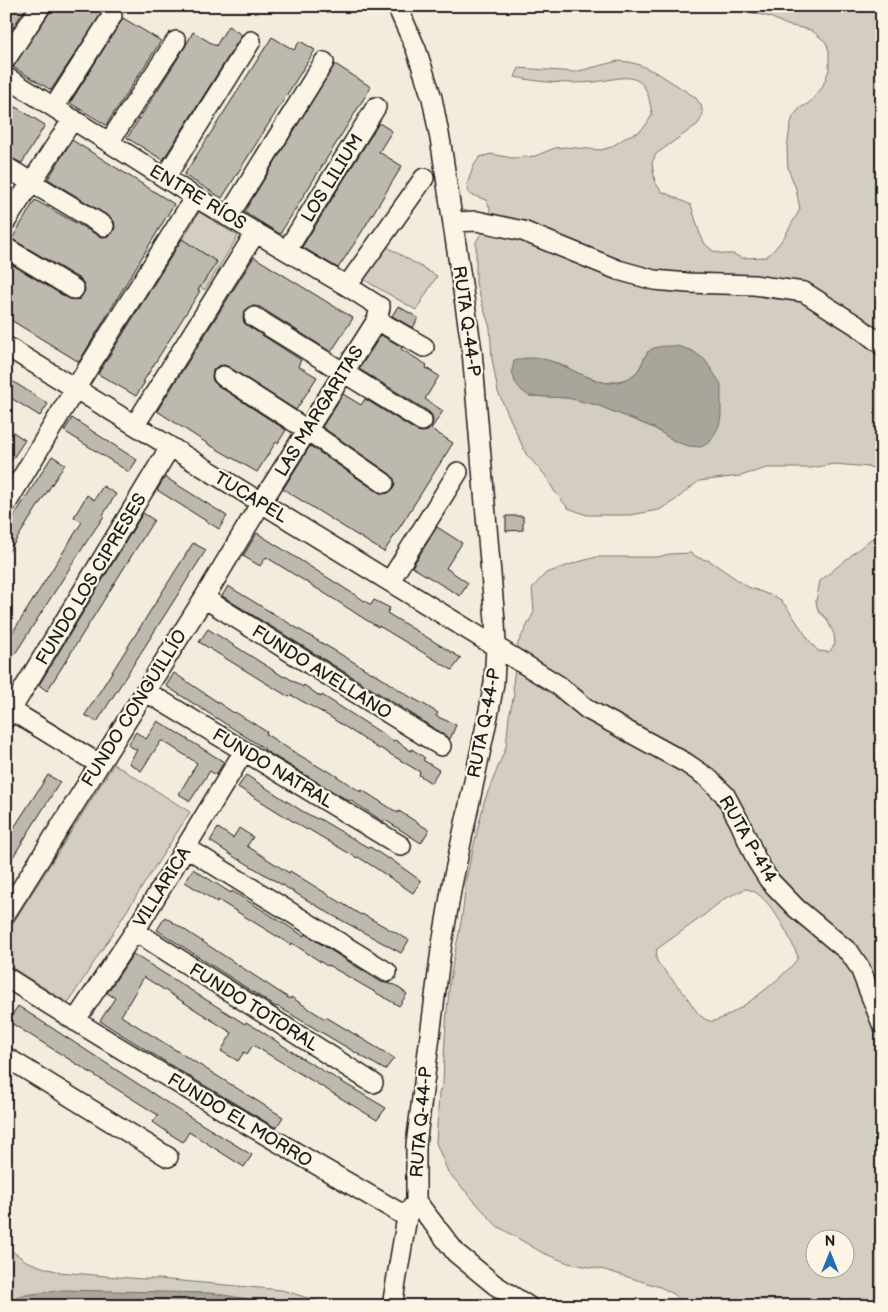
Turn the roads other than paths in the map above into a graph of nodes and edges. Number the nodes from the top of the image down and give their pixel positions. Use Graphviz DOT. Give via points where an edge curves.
graph roads {
  1 [pos="41,6"];
  2 [pos="398,8"];
  3 [pos="112,16"];
  4 [pos="176,41"];
  5 [pos="251,41"];
  6 [pos="6,59"];
  7 [pos="324,62"];
  8 [pos="6,77"];
  9 [pos="54,107"];
  10 [pos="376,107"];
  11 [pos="73,119"];
  12 [pos="109,142"];
  13 [pos="6,166"];
  14 [pos="165,178"];
  15 [pos="424,178"];
  16 [pos="31,182"];
  17 [pos="195,197"];
  18 [pos="228,217"];
  19 [pos="6,221"];
  20 [pos="453,222"];
  21 [pos="104,226"];
  22 [pos="256,232"];
  23 [pos="6,248"];
  24 [pos="287,250"];
  25 [pos="347,286"];
  26 [pos="74,289"];
  27 [pos="254,318"];
  28 [pos="378,320"];
  29 [pos="882,345"];
  30 [pos="6,346"];
  31 [pos="424,348"];
  32 [pos="344,373"];
  33 [pos="223,376"];
  34 [pos="75,389"];
  35 [pos="422,421"];
  36 [pos="135,425"];
  37 [pos="307,430"];
  38 [pos="170,447"];
  39 [pos="458,472"];
  40 [pos="384,483"];
  41 [pos="261,503"];
  42 [pos="6,504"];
  43 [pos="390,581"];
  44 [pos="204,598"];
  45 [pos="496,647"];
  46 [pos="145,691"];
  47 [pos="8,712"];
  48 [pos="441,746"];
  49 [pos="244,751"];
  50 [pos="99,764"];
  51 [pos="401,846"];
  52 [pos="186,848"];
  53 [pos="6,913"];
  54 [pos="135,931"];
  55 [pos="387,972"];
  56 [pos="6,977"];
  57 [pos="75,1020"];
  58 [pos="882,1024"];
  59 [pos="6,1057"];
  60 [pos="373,1082"];
  61 [pos="168,1157"];
  62 [pos="416,1200"];
  63 [pos="407,1217"];
  64 [pos="392,1306"];
  65 [pos="528,1306"];
  1 -- 6 [label="street"];
  2 -- 20 [label="street, RUTA Q-44-P" via="432,98"];
  3 -- 9 [label="street"];
  4 -- 12 [label="street"];
  5 -- 14 [label="street"];
  7 -- 18 [label="street"];
  8 -- 9 [label="street, ENTRE RÍOS"];
  9 -- 11 [label="street, ENTRE RÍOS"];
  10 -- 24 [label="street, LOS LILIUM"];
  11 -- 12 [label="street, ENTRE RÍOS"];
  11 -- 16 [label="street"];
  12 -- 14 [label="street, ENTRE RÍOS"];
  13 -- 16 [label="street"];
  14 -- 17 [label="street, ENTRE RÍOS"];
  15 -- 25 [label="street"];
  16 -- 19 [label="street"];
  16 -- 21 [label="street"];
  17 -- 18 [label="street, ENTRE RÍOS"];
  17 -- 34 [label="street"];
  18 -- 22 [label="street, ENTRE RÍOS"];
  20 -- 29 [label="street" via="477,221 523,231 618,270 654,280 754,285 804,292"];
  20 -- 45 [label="street, RUTA Q-44-P" via="477,398"];
  22 -- 24 [label="street, ENTRE RÍOS"];
  22 -- 36 [label="street"];
  23 -- 26 [label="street"];
  24 -- 25 [label="street, ENTRE RÍOS"];
  25 -- 28 [label="street, ENTRE RÍOS" via="380,307"];
  27 -- 32 [label="street"];
  28 -- 31 [label="street"];
  28 -- 32 [label="street, LAS MARGARITAS"];
  30 -- 34 [label="street, TUCAPEL"];
  32 -- 35 [label="street"];
  32 -- 37 [label="street, LAS MARGARITAS"];
  33 -- 37 [label="street"];
  34 -- 36 [label="street, TUCAPEL"];
  34 -- 42 [label="street"];
  36 -- 38 [label="street, TUCAPEL"];
  37 -- 40 [label="street"];
  37 -- 41 [label="street, LAS MARGARITAS"];
  38 -- 41 [label="street, TUCAPEL"];
  38 -- 47 [label="street, FUNDO LOS CIPRESES"];
  39 -- 43 [label="street"];
  41 -- 43 [label="street, TUCAPEL"];
  41 -- 44 [label="street, FUNDO CONGUILLÍO"];
  43 -- 45 [label="street, TUCAPEL"];
  44 -- 46 [label="street, FUNDO CONGUILLÍO"];
  44 -- 48 [label="street, FUNDO AVELLANO"];
  45 -- 58 [label="street, RUTA P-414" via="558,685 588,709 708,778 725,795 769,880 796,908 850,953 860,968"];
  45 -- 62 [label="street, RUTA Q-44-P" via="489,711 464,822 441,950 416,1145"];
  46 -- 49 [label="street, FUNDO NATRAL"];
  46 -- 50 [label="street, FUNDO CONGUILLÍO"];
  47 -- 50 [label="street"];
  49 -- 51 [label="street, FUNDO NATRAL"];
  49 -- 52 [label="street, VILLARICA"];
  50 -- 53 [label="street, FUNDO CONGUILLÍO"];
  52 -- 54 [label="street, VILLARICA"];
  52 -- 55 [label="street"];
  54 -- 57 [label="street, VILLARICA"];
  54 -- 60 [label="street, FUNDO TOTORAL"];
  56 -- 57 [label="street"];
  57 -- 63 [label="street, FUNDO EL MORRO" via="279,1144"];
  59 -- 61 [label="street"];
  62 -- 63 [label="street"];
  62 -- 65 [label="street, RUTA Q-44-P" via="456,1253 495,1285"];
  63 -- 64 [label="street"];
}
